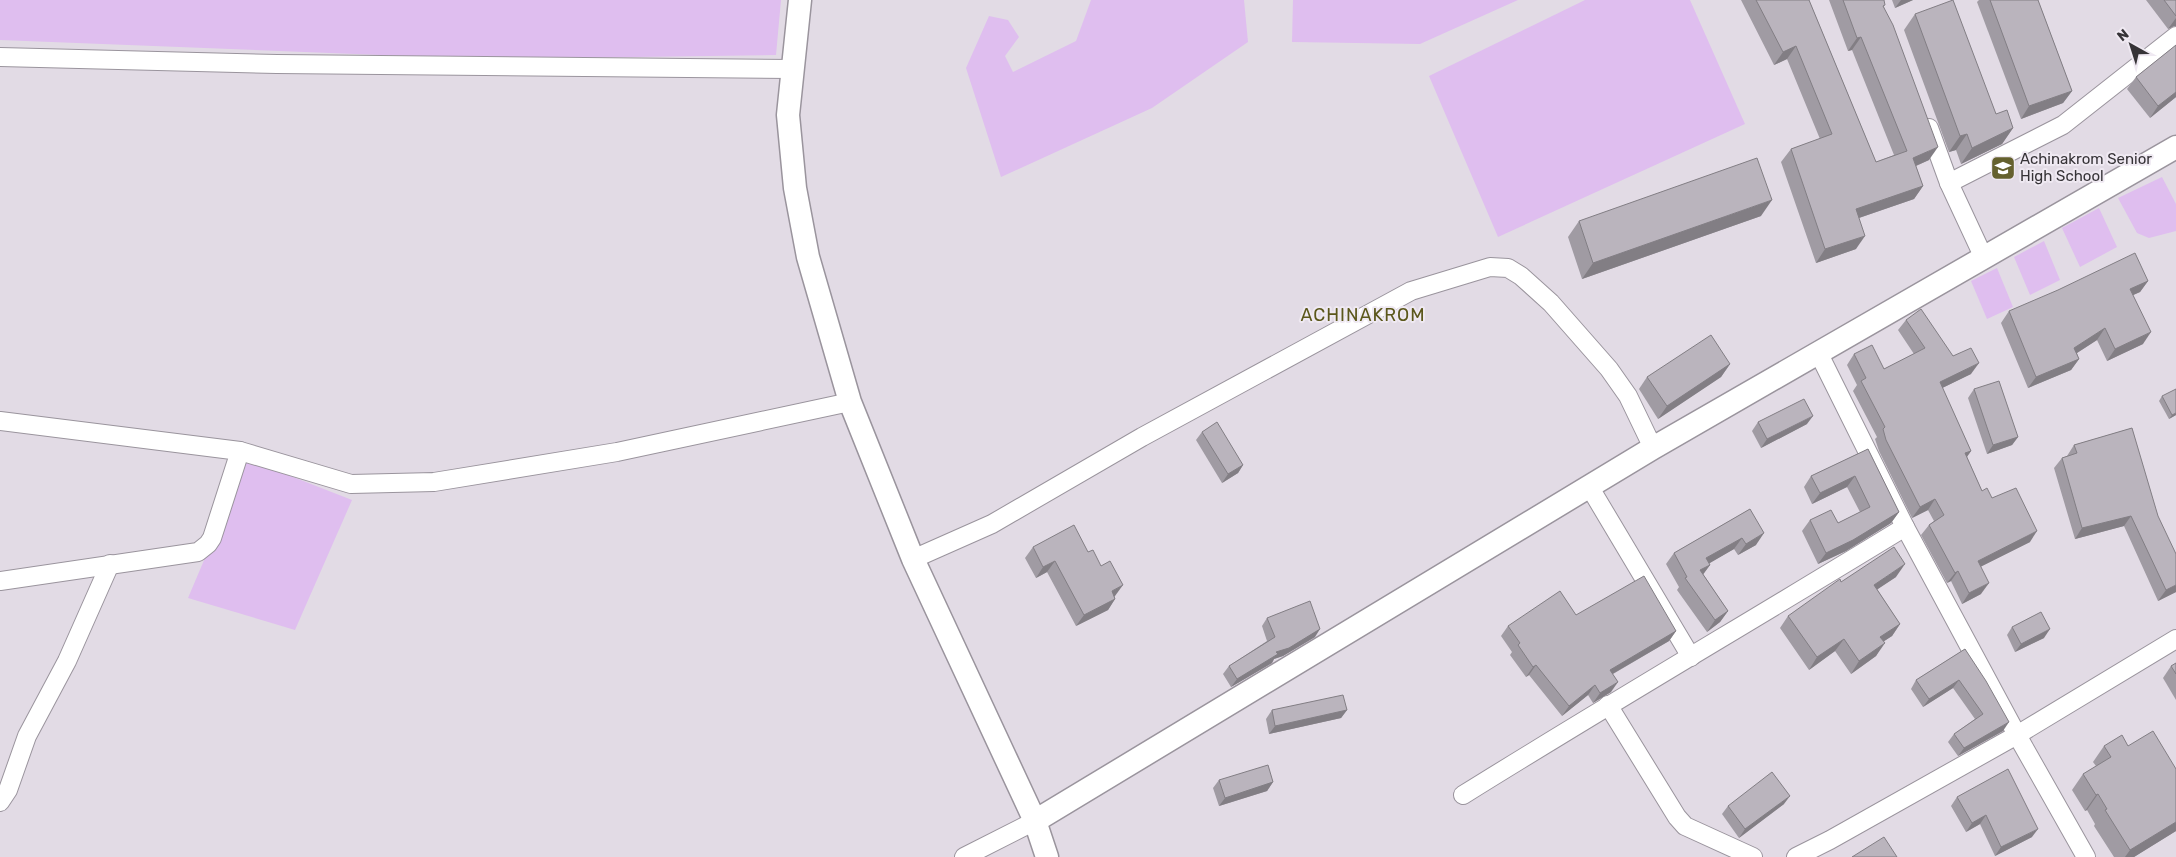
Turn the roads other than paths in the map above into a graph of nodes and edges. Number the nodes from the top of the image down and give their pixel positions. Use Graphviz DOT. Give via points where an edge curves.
graph roads {
  1 [pos="800,0"];
  2 [pos="2176,36"];
  3 [pos="0,57"];
  4 [pos="792,69"];
  5 [pos="1923,112"];
  6 [pos="2176,147"];
  7 [pos="1949,184"];
  8 [pos="1983,256"];
  9 [pos="1818,352"];
  10 [pos="850,402"];
  11 [pos="0,422"];
  12 [pos="1653,448"];
  13 [pos="240,450"];
  14 [pos="1589,486"];
  15 [pos="1905,527"];
  16 [pos="913,558"];
  17 [pos="110,564"];
  18 [pos="0,580"];
  19 [pos="2176,639"];
  20 [pos="1691,657"];
  21 [pos="1608,705"];
  22 [pos="2017,735"];
  23 [pos="1464,795"];
  24 [pos="0,802"];
  25 [pos="1035,821"];
  26 [pos="964,857"];
  27 [pos="1047,857"];
  28 [pos="1753,857"];
  29 [pos="1796,857"];
  30 [pos="2086,857"];
  1 -- 4 [label="street"];
  2 -- 7 [label="street" via="2063,125"];
  3 -- 4 [label="street" via="277,64"];
  4 -- 10 [label="street" via="788,115 795,188 808,258"];
  5 -- 7 [label="street"];
  6 -- 8 [label="street"];
  7 -- 8 [label="street"];
  8 -- 9 [label="street"];
  9 -- 12 [label="street"];
  9 -- 15 [label="street"];
  10 -- 13 [label="street" via="618,452 434,482 351,484"];
  10 -- 16 [label="street"];
  11 -- 13 [label="street"];
  12 -- 14 [label="street"];
  12 -- 16 [label="street" via="1628,396 1609,369 1551,303 1508,268 1490,267 1411,291 1142,436 992,524"];
  13 -- 17 [label="street" via="212,538 203,549"];
  14 -- 20 [label="street"];
  14 -- 25 [label="street"];
  15 -- 20 [label="street"];
  15 -- 22 [label="street"];
  16 -- 25 [label="street"];
  17 -- 18 [label="street"];
  17 -- 24 [label="street" via="67,661 27,736 8,790"];
  19 -- 22 [label="street"];
  20 -- 21 [label="street"];
  21 -- 23 [label="street"];
  21 -- 28 [label="street" via="1677,818 1685,826"];
  22 -- 29 [label="street"];
  22 -- 30 [label="street"];
  25 -- 26 [label="street"];
  25 -- 27 [label="street"];
}
